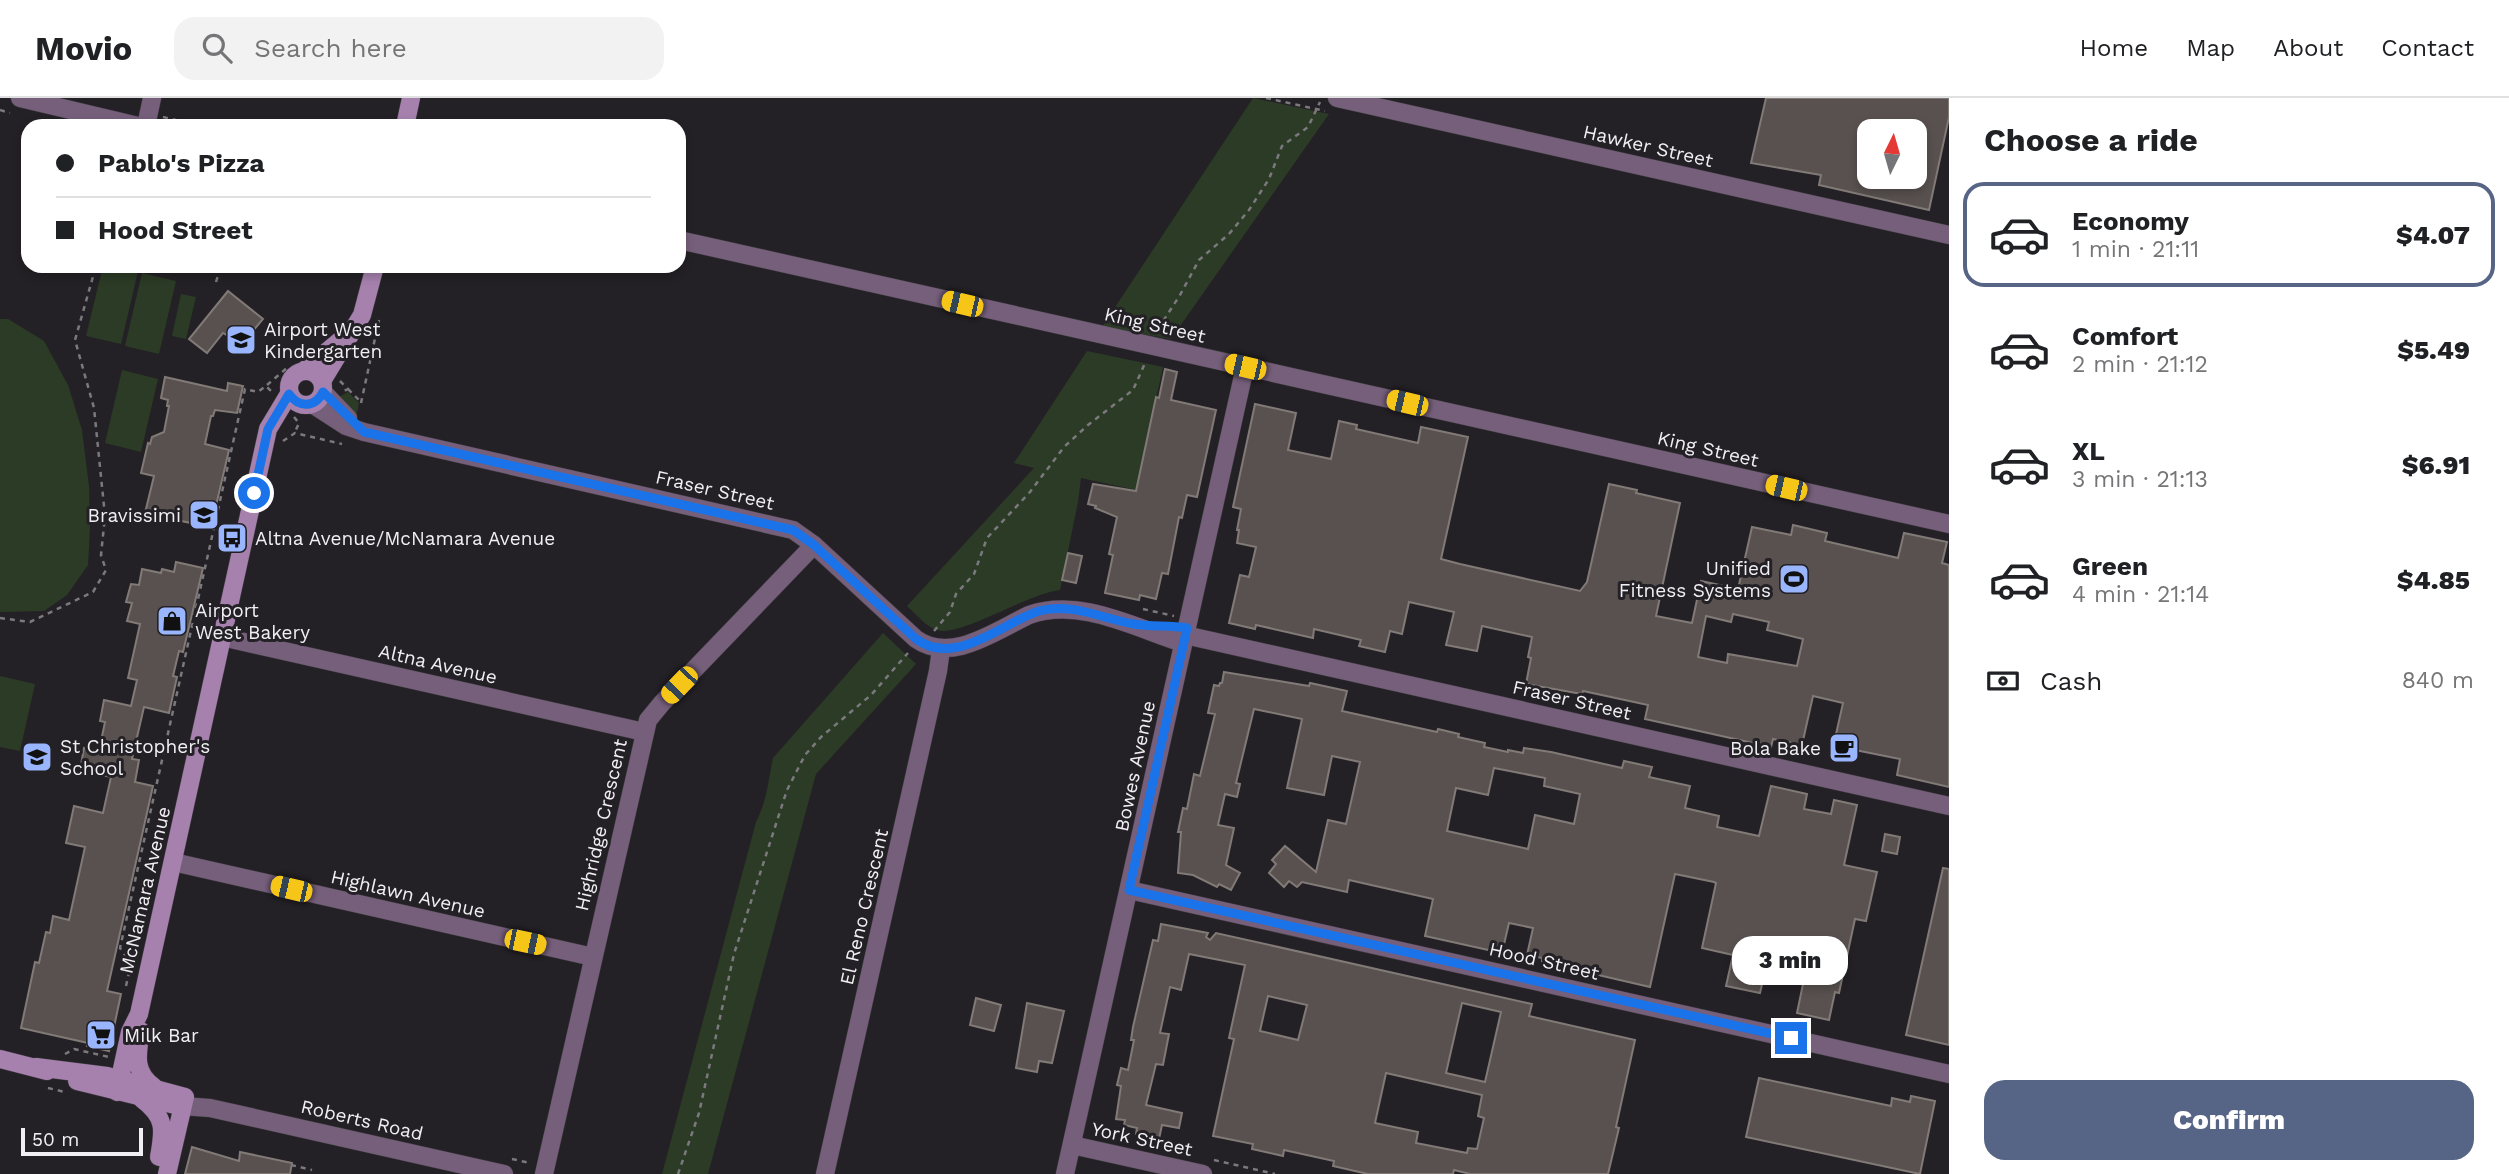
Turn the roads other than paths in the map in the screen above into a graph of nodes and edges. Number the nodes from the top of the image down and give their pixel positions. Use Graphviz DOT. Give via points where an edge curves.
graph roads {
  1 [pos="20,98"];
  2 [pos="152,98"];
  3 [pos="411,98"];
  4 [pos="1337,98"];
  5 [pos="108,119"];
  6 [pos="148,119"];
  7 [pos="406,119"];
  8 [pos="1949,235"];
  9 [pos="686,242"];
  10 [pos="372,273"];
  11 [pos="350,333"];
  12 [pos="1245,367"];
  13 [pos="305,370"];
  14 [pos="303,399"];
  15 [pos="1949,524"];
  16 [pos="814,545"];
  17 [pos="1180,630"];
  18 [pos="222,637"];
  19 [pos="932,647"];
  20 [pos="635,730"];
  21 [pos="1949,806"];
  22 [pos="173,862"];
  23 [pos="1129,890"];
  24 [pos="593,957"];
  25 [pos="139,1014"];
  26 [pos="0,1059"];
  27 [pos="1949,1074"];
  28 [pos="118,1086"];
  29 [pos="148,1093"];
  30 [pos="183,1102"];
  31 [pos="1072,1145"];
  32 [pos="155,1174"];
  33 [pos="167,1174"];
  34 [pos="504,1174"];
  35 [pos="544,1174"];
  36 [pos="825,1174"];
  37 [pos="1065,1174"];
  38 [pos="1203,1174"];
  1 -- 5 [label="street"];
  2 -- 6 [label="street"];
  3 -- 7 [label="street"];
  4 -- 8 [label="street, Hawker Street"];
  9 -- 12 [label="street, King Street"];
  10 -- 11 [label="street, McNamara Avenue" via="362,316"];
  11 -- 13 [label="street, McNamara Avenue"];
  11 -- 14 [label="street, McNamara Avenue"];
  12 -- 15 [label="street, King Street"];
  12 -- 17 [label="street, Bowes Avenue"];
  13 -- 14 [label="street" via="314,373"];
  13 -- 14 [label="street, McNamara Avenue" via="289,383"];
  14 -- 16 [label="street, Fraser Street" via="364,432 783,527"];
  14 -- 18 [label="street, McNamara Avenue" via="268,429"];
  16 -- 19 [label="street, Fraser Street"];
  16 -- 20 [label="street, Highridge Crescent"];
  17 -- 19 [label="street, Fraser Street" via="1052,609 957,648"];
  17 -- 21 [label="street, Fraser Street"];
  17 -- 23 [label="street, Bowes Avenue"];
  18 -- 20 [label="street, Altna Avenue"];
  18 -- 22 [label="street, McNamara Avenue"];
  19 -- 36 [label="street, El Reno Crescent" via="938,671"];
  20 -- 24 [label="street, Highridge Crescent"];
  22 -- 24 [label="street, Highlawn Avenue"];
  22 -- 25 [label="street, McNamara Avenue"];
  23 -- 27 [label="street, Hood Street"];
  23 -- 31 [label="street, Bowes Avenue"];
  24 -- 35 [label="street, Highridge Crescent"];
  25 -- 28 [label="street, McNamara Avenue" via="130,1032"];
  25 -- 29 [label="street, McNamara Avenue" via="138,1068"];
  26 -- 28 [label="street, Roberts Road"];
  28 -- 29 [label="street, Roberts Road"];
  29 -- 30 [label="street, Roberts Road"];
  29 -- 32 [label="street, McNamara Avenue" via="163,1128"];
  30 -- 33 [label="street"];
  30 -- 34 [label="street, Roberts Road"];
  31 -- 37 [label="street, Bowes Avenue"];
  31 -- 38 [label="street, York Street"];
}
